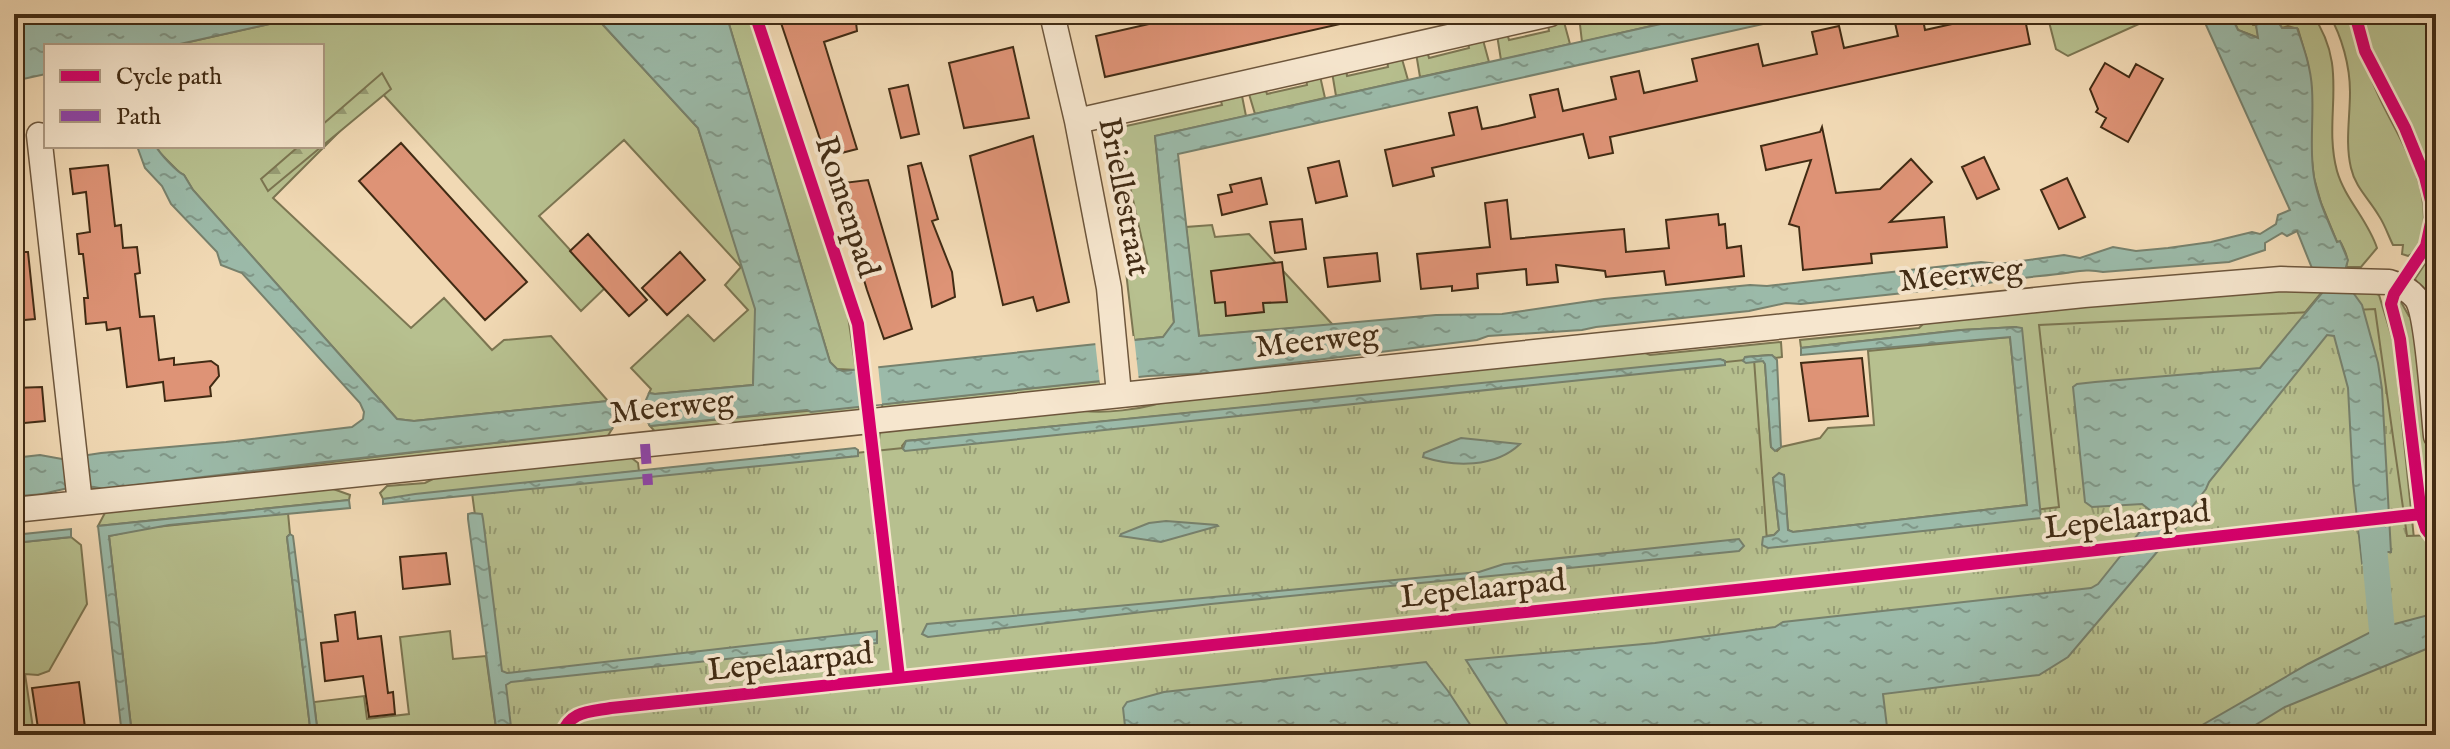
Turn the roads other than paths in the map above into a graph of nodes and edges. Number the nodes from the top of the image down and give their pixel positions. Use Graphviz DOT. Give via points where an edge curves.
graph roads {
  1 [pos="1052,14"];
  2 [pos="1550,14"];
  3 [pos="1077,121"];
  4 [pos="39,135"];
  5 [pos="1118,389"];
  6 [pos="2436,436"];
  7 [pos="79,495"];
  8 [pos="14,510"];
  1 -- 3 [label="street, Briellestraat"];
  2 -- 3 [label="street"];
  3 -- 5 [label="street, Briellestraat" via="1109,288"];
  4 -- 7 [label="street"];
  5 -- 6 [label="street, Meerweg" via="2224,283 2359,281 2401,285 2422,310"];
  5 -- 7 [label="street, Meerweg"];
  7 -- 8 [label="street, Meerweg"];
}
